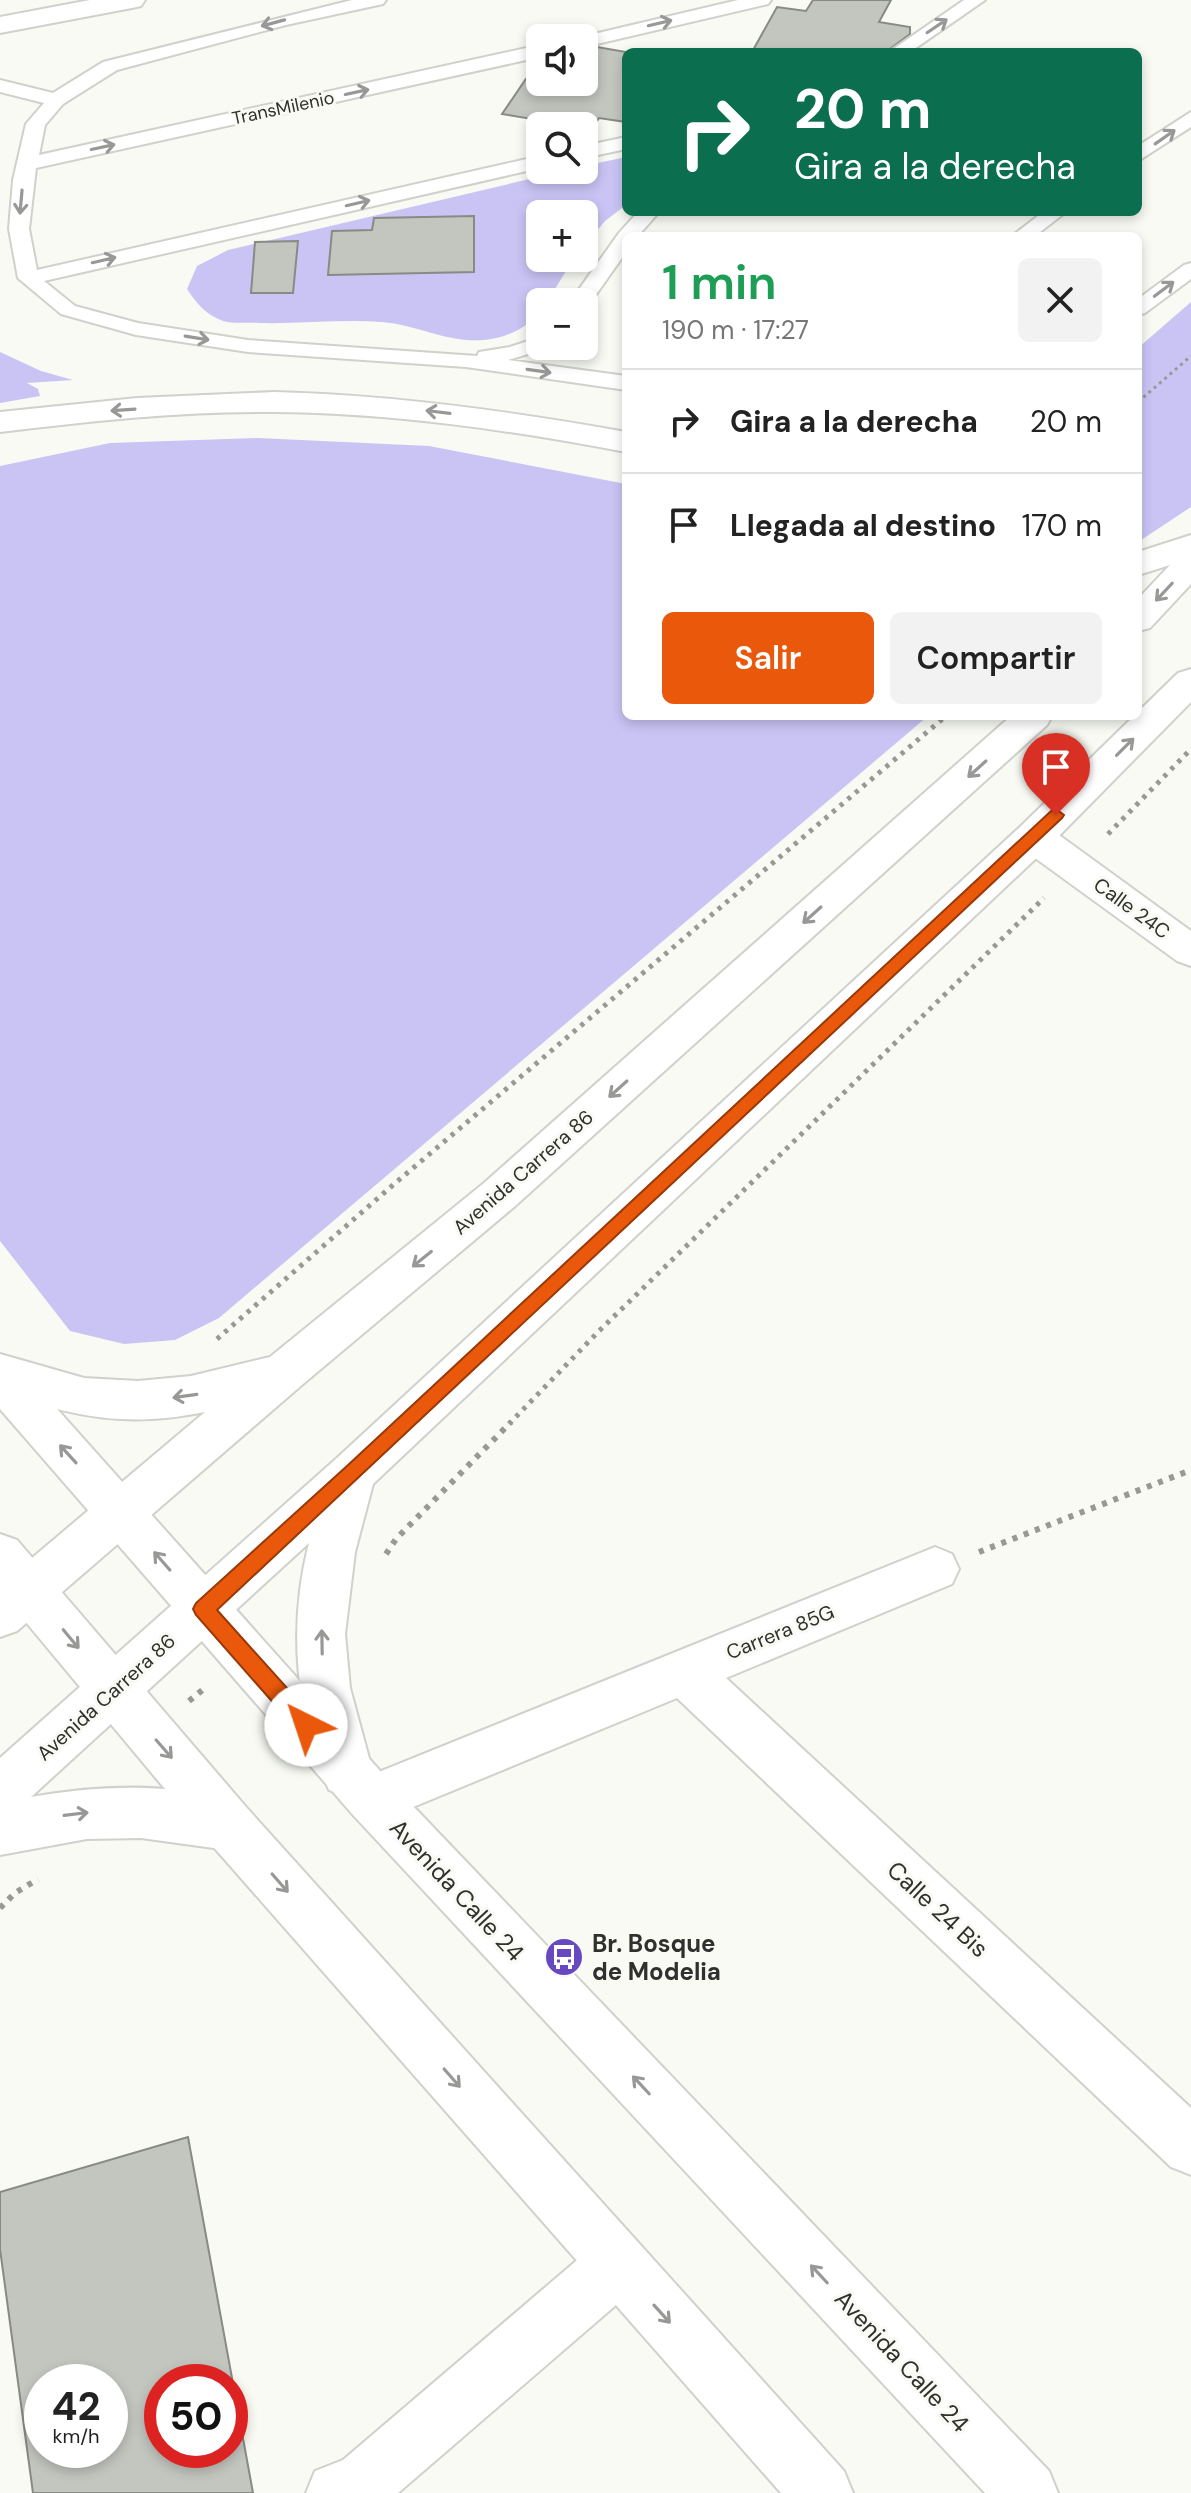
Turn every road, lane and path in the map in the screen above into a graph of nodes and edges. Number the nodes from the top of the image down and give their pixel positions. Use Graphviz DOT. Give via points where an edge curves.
graph roads {
  1 [pos="132,0"];
  2 [pos="377,0"];
  3 [pos="762,0"];
  4 [pos="976,0"];
  5 [pos="0,25"];
  6 [pos="598,38"];
  7 [pos="904,48"];
  8 [pos="526,54"];
  9 [pos="3,88"];
  10 [pos="56,100"];
  11 [pos="1191,118"];
  12 [pos="622,144"];
  13 [pos="598,149"];
  14 [pos="1142,152"];
  15 [pos="26,164"];
  16 [pos="526,165"];
  17 [pos="645,216"];
  18 [pos="1050,216"];
  19 [pos="631,232"];
  20 [pos="1028,232"];
  21 [pos="622,244"];
  22 [pos="1191,269"];
  23 [pos="28,278"];
  24 [pos="591,288"];
  25 [pos="1142,306"];
  26 [pos="526,348"];
  27 [pos="1191,356"];
  28 [pos="466,361"];
  29 [pos="622,382"];
  30 [pos="1142,399"];
  31 [pos="0,422"];
  32 [pos="622,441"];
  33 [pos="1191,546"];
  34 [pos="1142,563"];
  35 [pos="1191,563"];
  36 [pos="1142,616"];
  37 [pos="1191,681"];
  38 [pos="941,720"];
  39 [pos="1030,720"];
  40 [pos="1191,749"];
  41 [pos="1034,837"];
  42 [pos="1076,867"];
  43 [pos="1191,951"];
  44 [pos="210,1345"];
  45 [pos="287,1370"];
  46 [pos="0,1375"];
  47 [pos="1191,1470"];
  48 [pos="354,1472"];
  49 [pos="120,1513"];
  50 [pos="379,1565"];
  51 [pos="935,1569"];
  52 [pos="10,1586"];
  53 [pos="203,1609"];
  54 [pos="684,1671"];
  55 [pos="113,1690"];
  56 [pos="360,1786"];
  57 [pos="0,1792"];
  58 [pos="228,1825"];
  59 [pos="0,1830"];
  60 [pos="1191,2147"];
  61 [pos="617,2265"];
  62 [pos="337,2493"];
  63 [pos="822,2493"];
  64 [pos="1027,2493"];
  1 -- 5 [label="main road"];
  2 -- 10 [label="lane, one-way" via="110,66"];
  6 -- 3 [label="lane, one-way"];
  7 -- 4 [label="lane, one-way"];
  15 -- 8 [label="lane, TransMilenio, one-way"];
  9 -- 10 [label="lane"];
  10 -- 15 [label="lane" via="36,124"];
  14 -- 11 [label="lane, one-way"];
  12 -- 13 [label="lane"];
  15 -- 23 [label="lane, one-way" via="19,229"];
  23 -- 16 [label="lane, one-way"];
  17 -- 19 [label="lane"];
  18 -- 20 [label="lane"];
  21 -- 24 [label="lane"];
  25 -- 22 [label="lane, one-way"];
  23 -- 28 [label="lane, one-way" via="68,310 136,329 248,346"];
  26 -- 28 [label="lane"];
  27 -- 30 [label="path"];
  28 -- 29 [label="lane, one-way"];
  32 -- 31 [label="main road, one-way" via="423,410 274,402"];
  33 -- 34 [label="main road"];
  35 -- 36 [label="main road, one-way"];
  41 -- 37 [label="main road, Avenida Carrera 86, one-way"];
  38 -- 44 [label="path"];
  39 -- 45 [label="main road, Avenida Carrera 86, one-way" via="499,1195"];
  40 -- 42 [label="path"];
  41 -- 42 [label="main road, Calle 24C"];
  41 -- 48 [label="main road, Avenida Carrera 86"];
  42 -- 43 [label="main road, Calle 24C"];
  42 -- 50 [label="path" via="598,1332 396,1539"];
  45 -- 46 [label="main road, one-way" via="220,1391 148,1400 60,1393"];
  45 -- 49 [label="main road, Avenida Carrera 86"];
  49 -- 46 [label="main road, Avenida Calle 24, one-way"];
  47 -- 51 [label="path"];
  48 -- 53 [label="main road, Avenida Carrera 86"];
  56 -- 48 [label="main road, one-way" via="325,1687 321,1638 333,1546"];
  49 -- 52 [label="main road, Avenida Carrera 86"];
  53 -- 49 [label="main road, Avenida Calle 24, one-way"];
  51 -- 54 [label="main road, Carrera 85G"];
  52 -- 55 [label="main road, one-way"];
  53 -- 55 [label="main road, Avenida Carrera 86"];
  53 -- 56 [label="main road, Avenida Calle 24"];
  54 -- 56 [label="main road, Carrera 85G"];
  54 -- 60 [label="main road, Calle 24 Bis"];
  55 -- 57 [label="main road, Avenida Carrera 86"];
  55 -- 58 [label="main road, one-way"];
  64 -- 56 [label="main road, Avenida Calle 24, one-way"];
  59 -- 58 [label="main road, one-way" via="98,1811"];
  58 -- 61 [label="main road, one-way"];
  61 -- 62 [label="main road" via="361,2485"];
  61 -- 63 [label="main road, one-way"];
}
